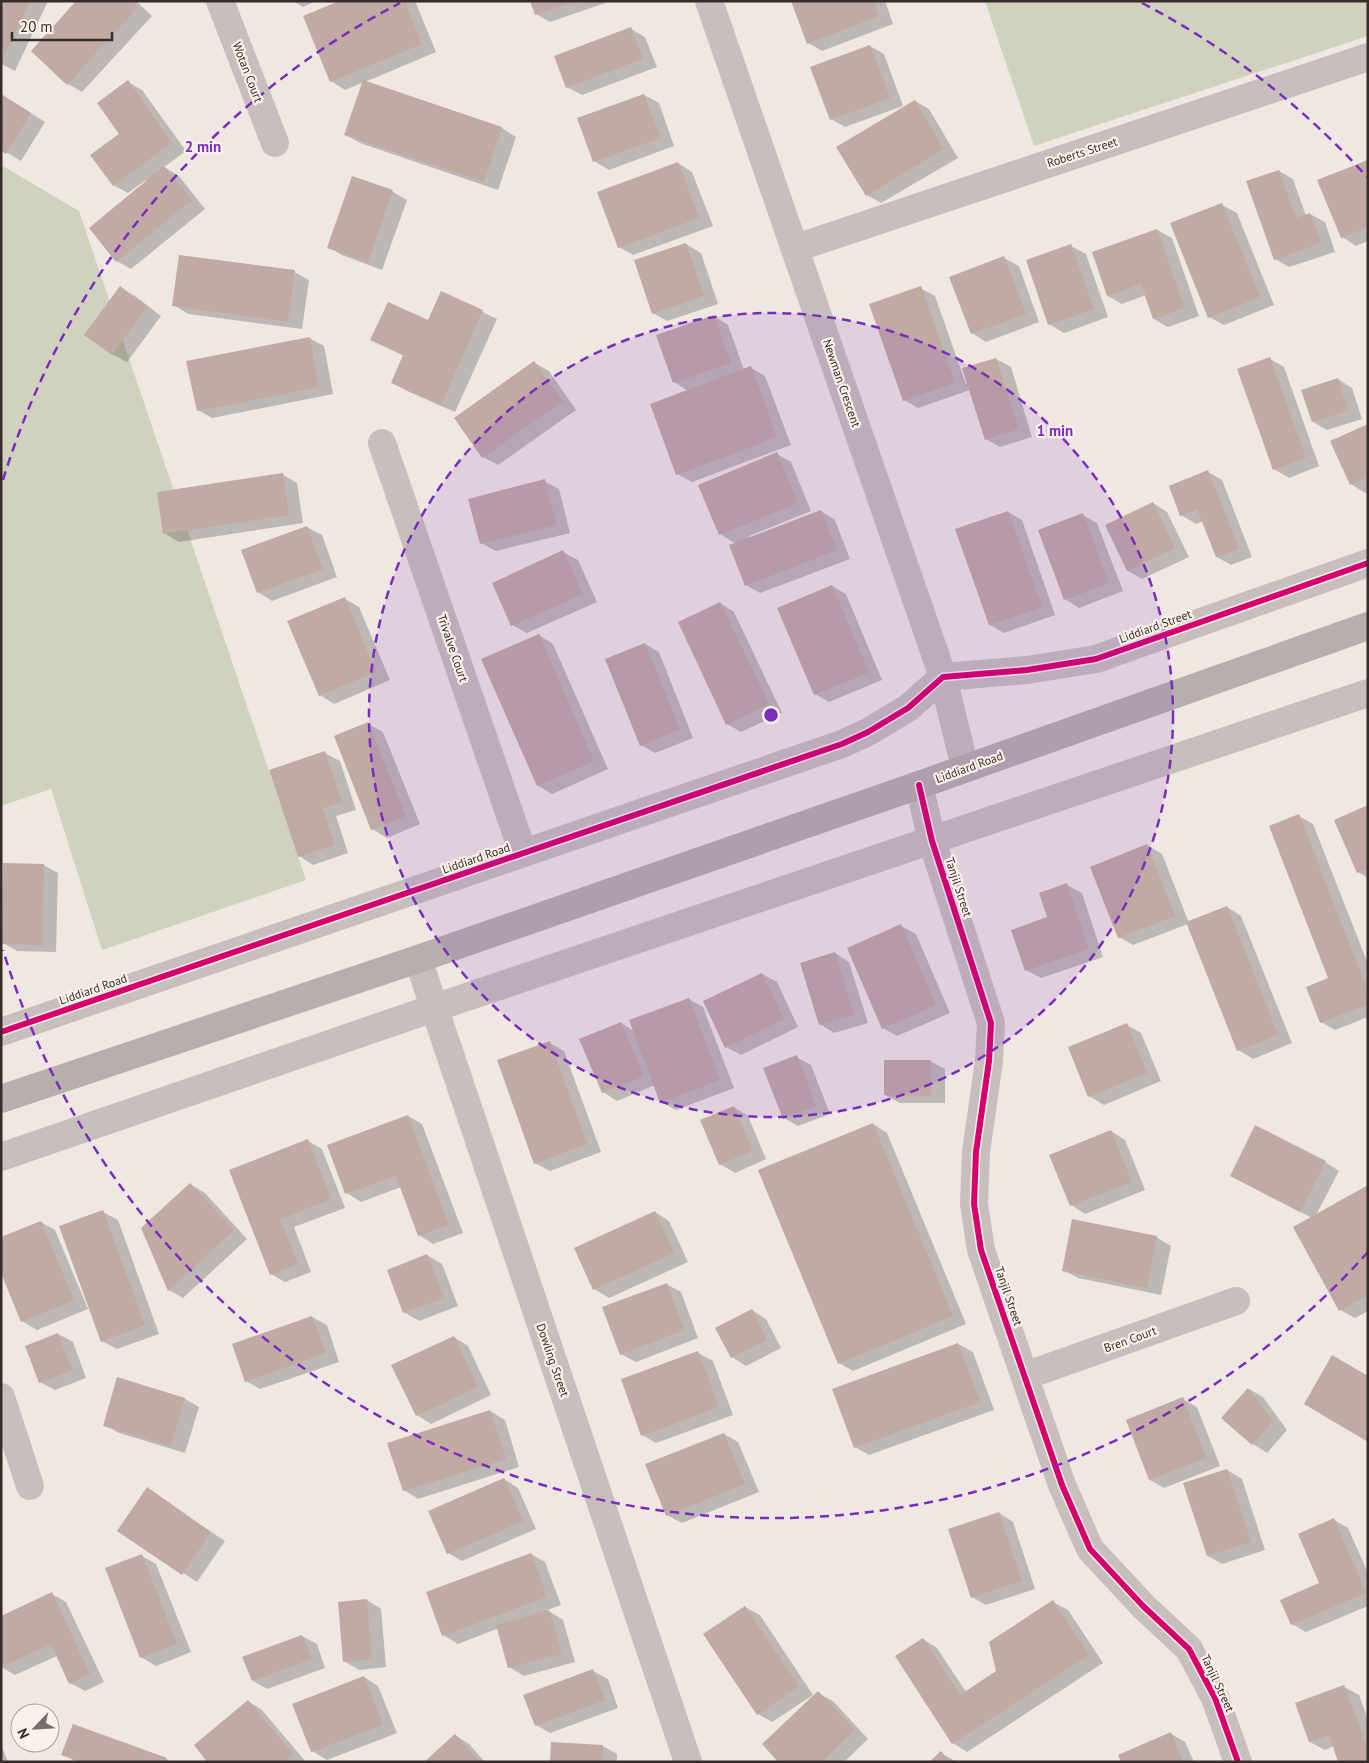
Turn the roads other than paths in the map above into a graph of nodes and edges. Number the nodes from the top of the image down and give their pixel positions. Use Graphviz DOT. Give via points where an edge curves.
graph roads {
  1 [pos="220,1"];
  2 [pos="709,1"];
  3 [pos="1368,57"];
  4 [pos="275,143"];
  5 [pos="796,248"];
  6 [pos="382,443"];
  7 [pos="1368,563"];
  8 [pos="1368,626"];
  9 [pos="943,677"];
  10 [pos="1368,693"];
  11 [pos="965,768"];
  12 [pos="919,784"];
  13 [pos="932,841"];
  14 [pos="523,854"];
  15 [pos="418,959"];
  16 [pos="434,1008"];
  17 [pos="1,1032"];
  18 [pos="1,1099"];
  19 [pos="1,1157"];
  20 [pos="1236,1301"];
  21 [pos="1025,1376"];
  22 [pos="1,1397"];
  23 [pos="30,1486"];
  24 [pos="688,1762"];
  25 [pos="1238,1762"];
  1 -- 4 [label="street, Wotan Court"];
  2 -- 5 [label="street, Newman Crescent"];
  3 -- 5 [label="street, Roberts Street"];
  5 -- 9 [label="street, Newman Crescent"];
  6 -- 14 [label="street, Trivalve Court"];
  7 -- 9 [label="street, Liddiard Street" via="1096,659 1027,670"];
  8 -- 11 [label="street, Liddiard Road"];
  9 -- 11 [label="street, Newman Crescent"];
  9 -- 14 [label="street, Liddiard Road" via="908,708 842,744"];
  10 -- 13 [label="street"];
  11 -- 12 [label="street, Liddiard Road"];
  12 -- 13 [label="street, Tanjil Street"];
  12 -- 15 [label="street, Liddiard Road"];
  13 -- 16 [label="street"];
  13 -- 21 [label="street, Tanjil Street" via="991,1023 976,1152 974,1204 981,1250"];
  14 -- 17 [label="street, Liddiard Road"];
  15 -- 16 [label="street, Dowling Street"];
  15 -- 18 [label="street, Liddiard Road"];
  16 -- 19 [label="street"];
  16 -- 24 [label="street, Dowling Street"];
  20 -- 21 [label="street, Bren Court"];
  21 -- 25 [label="street, Tanjil Street" via="1062,1485 1090,1549 1189,1649 1215,1698"];
  22 -- 23 [label="street"];
}
